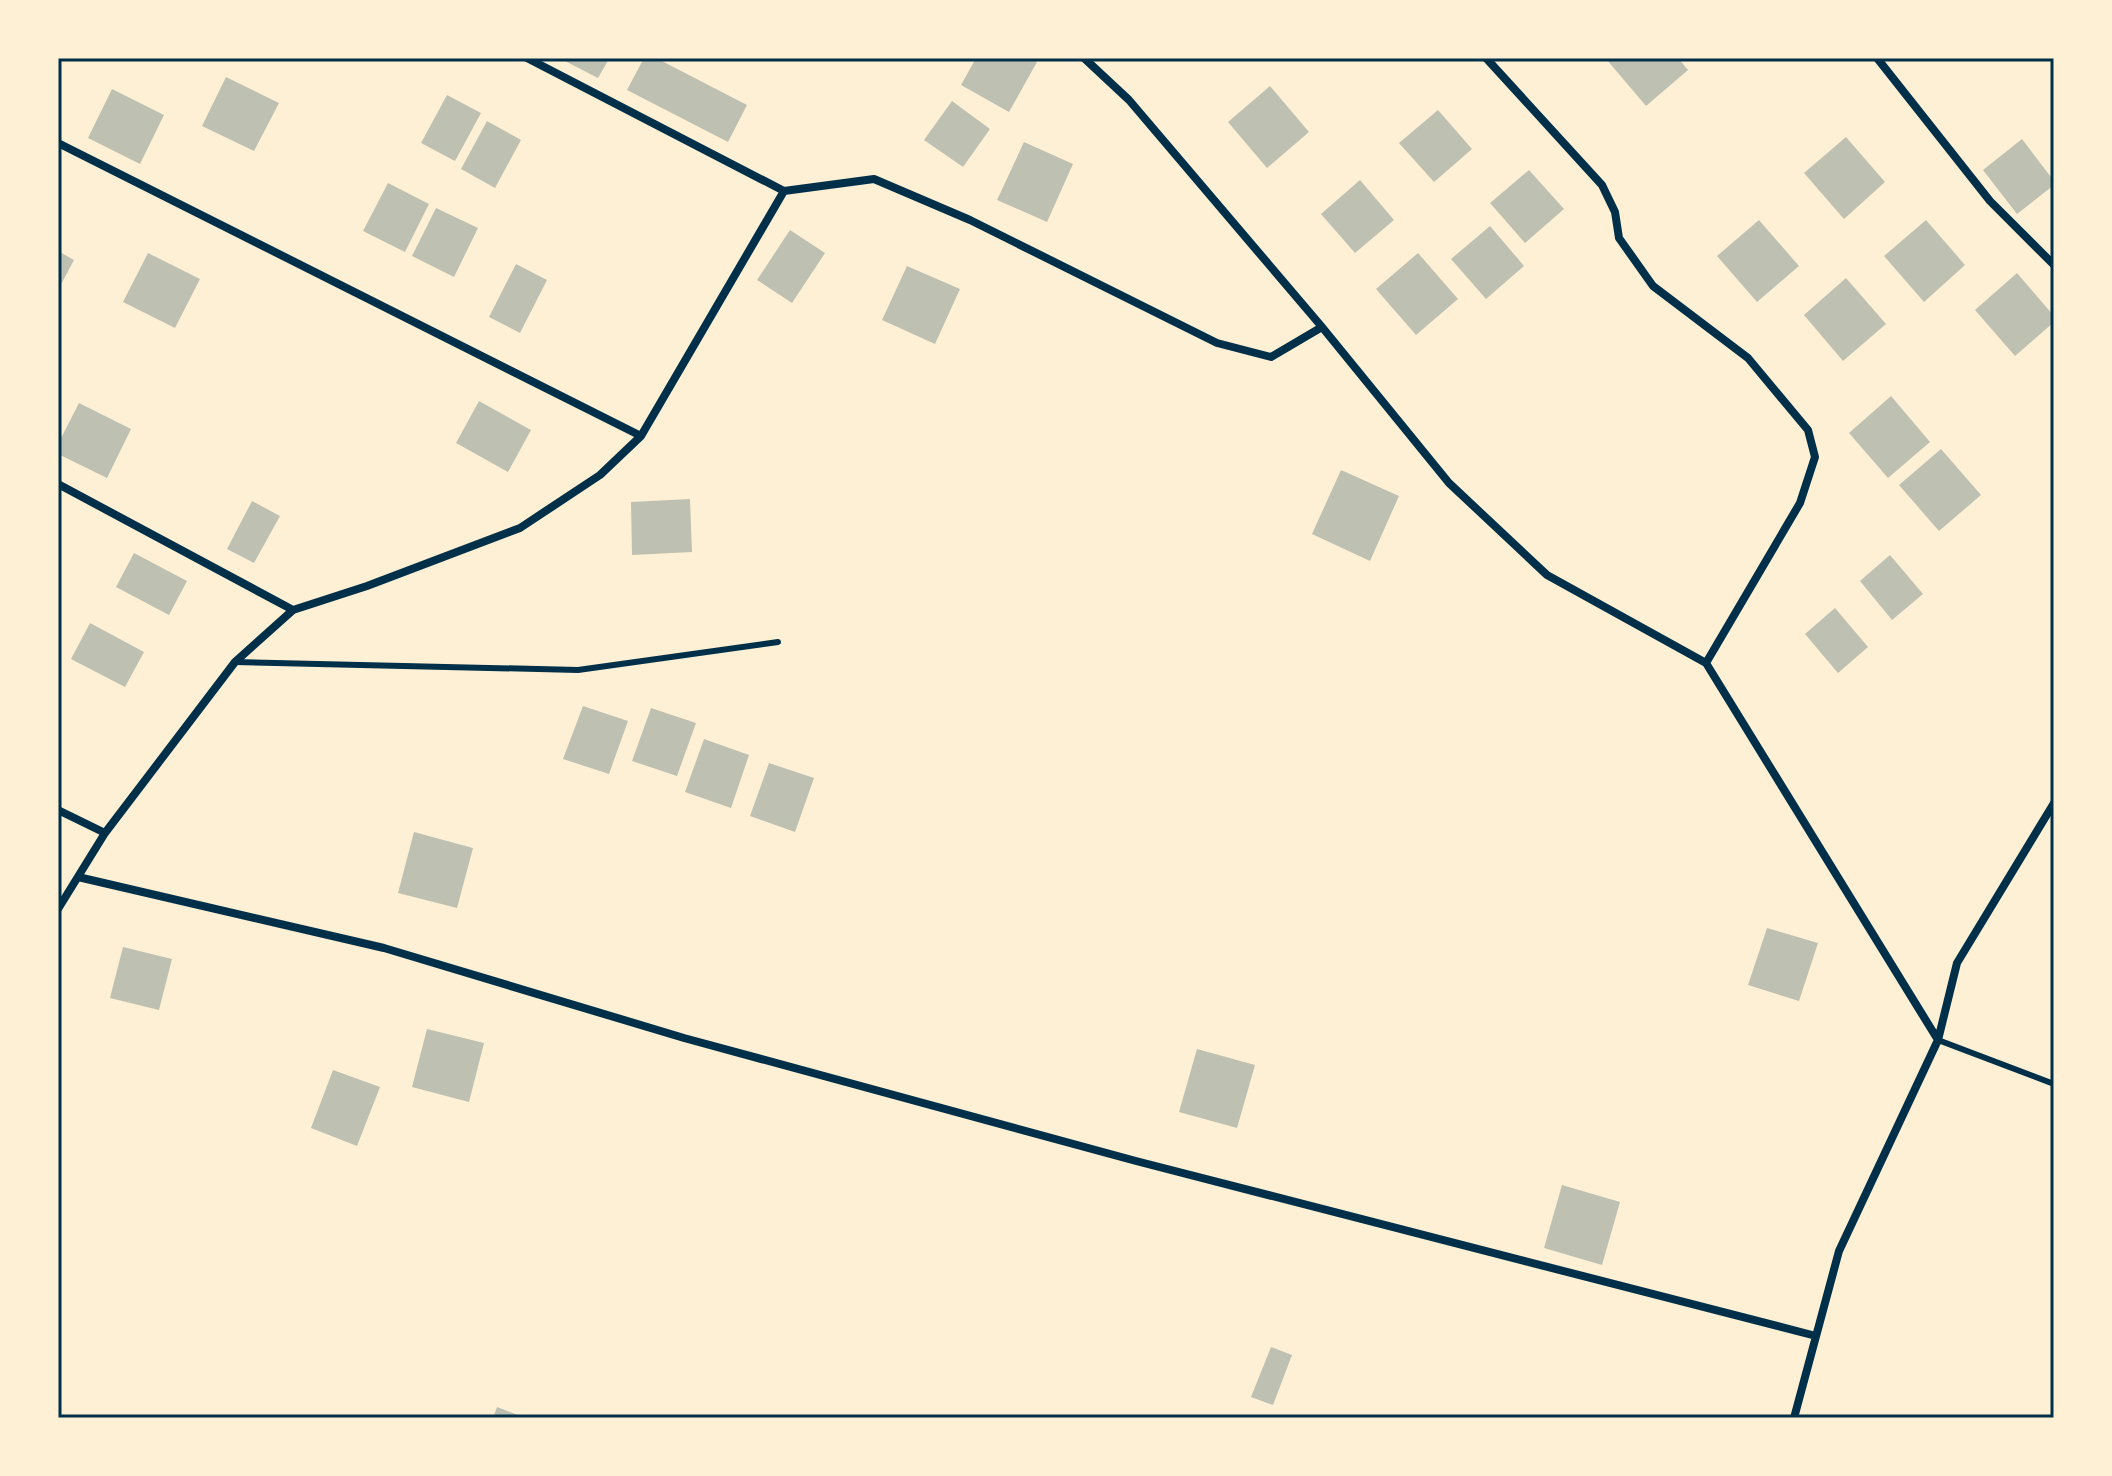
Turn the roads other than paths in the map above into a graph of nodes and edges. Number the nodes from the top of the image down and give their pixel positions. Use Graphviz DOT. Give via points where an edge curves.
graph roads {
  1 [pos="527,58"];
  2 [pos="1084,58"];
  3 [pos="1486,58"];
  4 [pos="1877,58"];
  5 [pos="58,143"];
  6 [pos="784,191"];
  7 [pos="2054,265"];
  8 [pos="1322,327"];
  9 [pos="641,436"];
  10 [pos="58,484"];
  11 [pos="293,610"];
  12 [pos="778,642"];
  13 [pos="235,662"];
  14 [pos="1706,663"];
  15 [pos="2054,803"];
  16 [pos="58,810"];
  17 [pos="105,833"];
  18 [pos="78,877"];
  19 [pos="58,909"];
  20 [pos="1938,1040"];
  21 [pos="2054,1084"];
  22 [pos="1816,1336"];
  23 [pos="1794,1418"];
  1 -- 6 [label="street"];
  2 -- 8 [label="street" via="1129,100"];
  3 -- 14 [label="street" via="1602,185 1615,212 1619,238 1653,286 1748,358 1808,430 1815,457 1800,503"];
  4 -- 7 [label="street" via="1990,201"];
  5 -- 9 [label="street"];
  6 -- 8 [label="street" via="874,179 970,220 1217,343 1271,357"];
  6 -- 9 [label="street"];
  8 -- 14 [label="street" via="1449,483 1547,575"];
  9 -- 11 [label="street" via="600,475 520,528"];
  10 -- 11 [label="street"];
  11 -- 13 [label="street"];
  12 -- 13 [label="lane" via="578,670"];
  13 -- 17 [label="street"];
  14 -- 20 [label="street"];
  15 -- 20 [label="street" via="1957,963"];
  16 -- 17 [label="street"];
  17 -- 18 [label="street"];
  18 -- 19 [label="street"];
  18 -- 22 [label="street" via="384,948 684,1038 1121,1157"];
  20 -- 21 [label="lane"];
  20 -- 22 [label="street" via="1839,1251"];
  22 -- 23 [label="street"];
}
